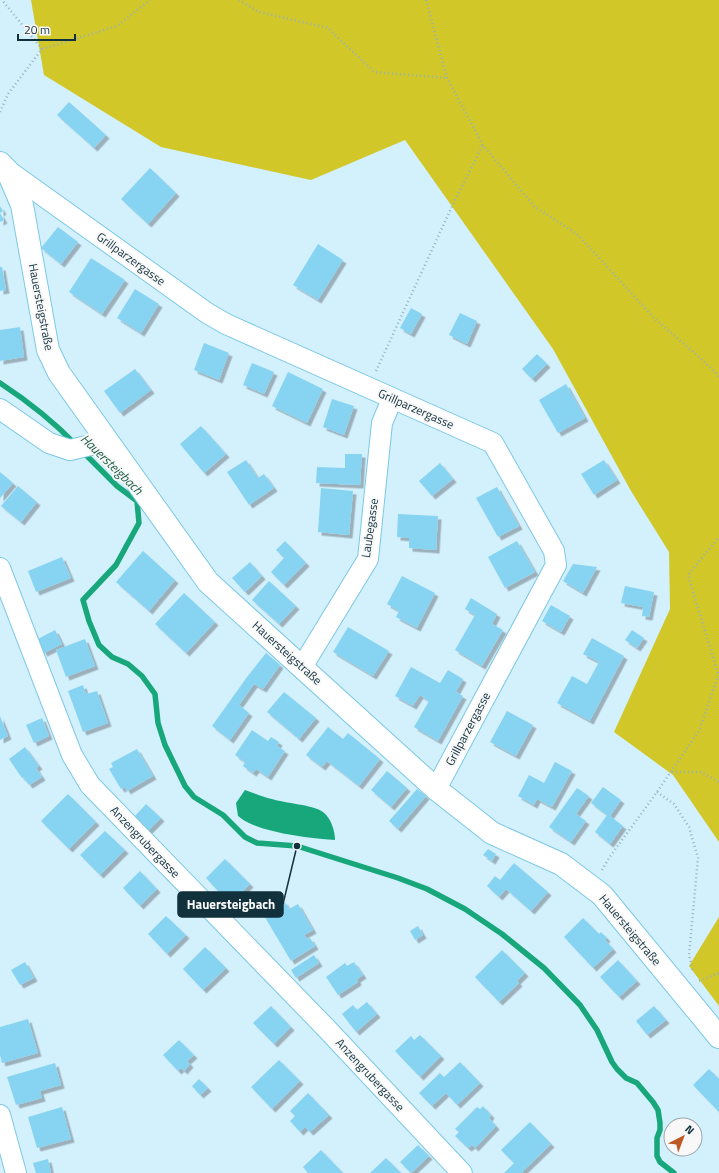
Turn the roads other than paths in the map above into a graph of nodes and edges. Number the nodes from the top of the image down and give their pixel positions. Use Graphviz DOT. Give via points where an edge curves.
graph roads {
  1 [pos="3,167"];
  2 [pos="392,399"];
  3 [pos="0,409"];
  4 [pos="103,442"];
  5 [pos="0,568"];
  6 [pos="302,667"];
  7 [pos="436,789"];
  8 [pos="719,1038"];
  9 [pos="0,1115"];
  10 [pos="16,1173"];
  11 [pos="462,1173"];
  1 -- 2 [label="street, Grillparzergasse" via="207,313"];
  1 -- 4 [label="street, Hauersteigstraße" via="22,205 48,350 59,373"];
  2 -- 6 [label="street, Laubegasse" via="382,423 368,559"];
  2 -- 7 [label="street, Grillparzergasse" via="493,443 554,551 556,565"];
  3 -- 4 [label="street" via="48,443 70,450"];
  4 -- 6 [label="street, Hauersteigstraße" via="208,582"];
  5 -- 11 [label="street, Anzengrubergasse" via="72,755 90,785 326,1028"];
  6 -- 7 [label="street, Hauersteigstraße"];
  7 -- 8 [label="street, Hauersteigstraße" via="492,833 561,864 602,895"];
  9 -- 10 [label="street"];
}
